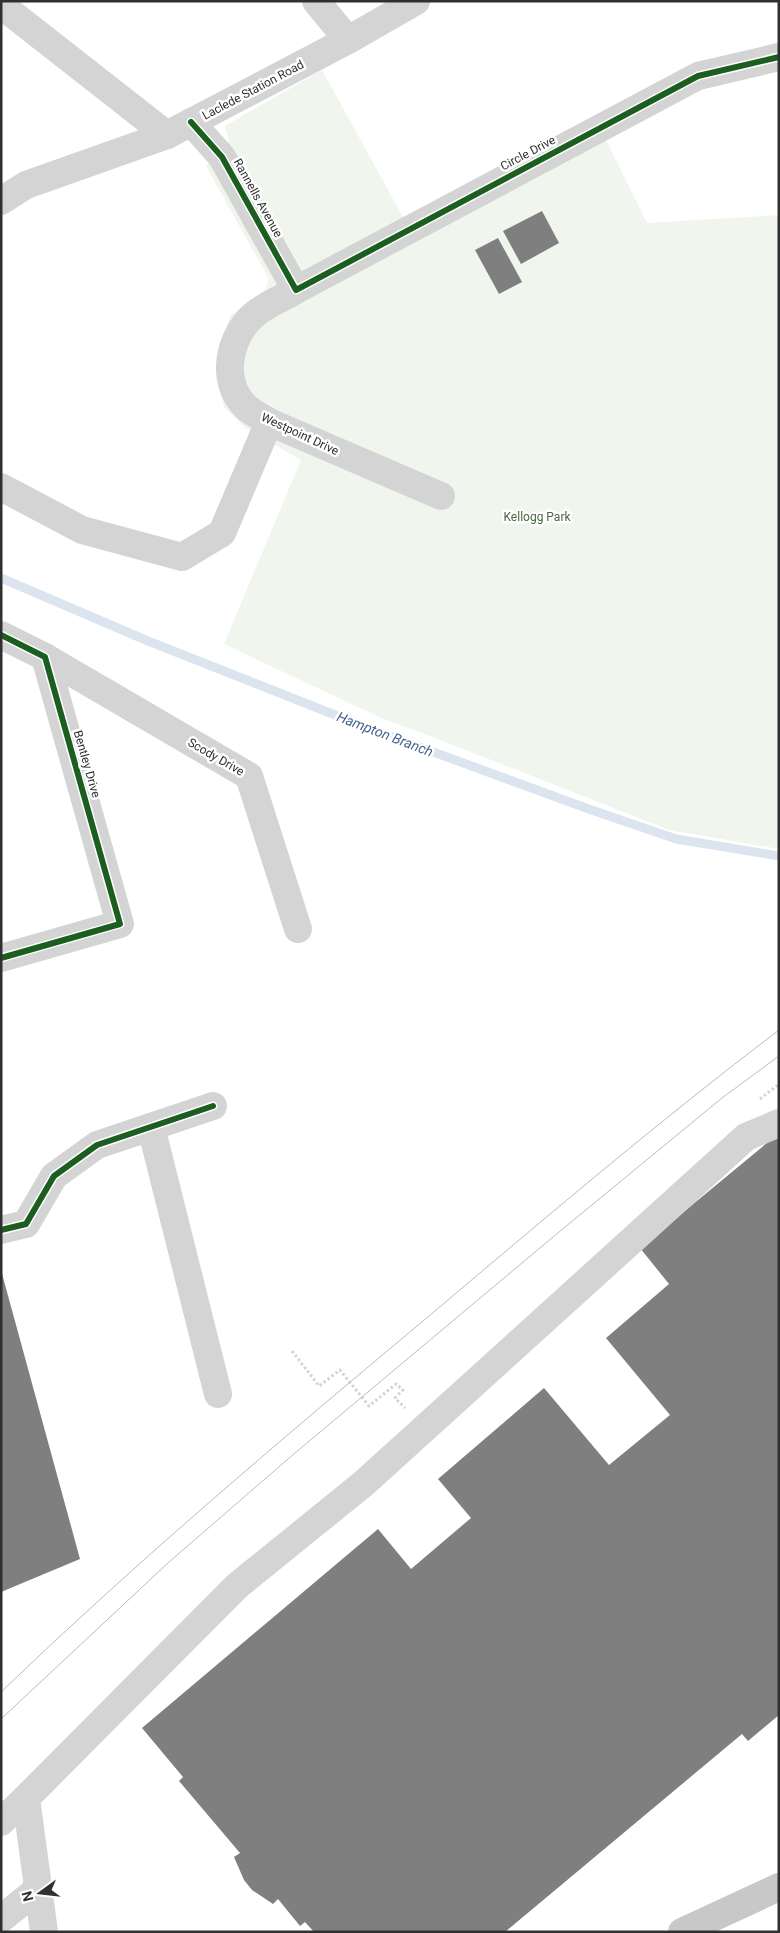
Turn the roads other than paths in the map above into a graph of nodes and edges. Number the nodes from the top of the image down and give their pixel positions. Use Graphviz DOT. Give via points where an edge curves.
graph roads {
  1 [pos="316,1"];
  2 [pos="416,1"];
  3 [pos="1,5"];
  4 [pos="348,40"];
  5 [pos="779,57"];
  6 [pos="192,122"];
  7 [pos="168,135"];
  8 [pos="1,201"];
  9 [pos="296,290"];
  10 [pos="269,422"];
  11 [pos="1,487"];
  12 [pos="441,496"];
  13 [pos="1,635"];
  14 [pos="45,657"];
  15 [pos="298,928"];
  16 [pos="1,958"];
  17 [pos="213,1106"];
  18 [pos="779,1123"];
  19 [pos="151,1127"];
  20 [pos="1,1230"];
  21 [pos="218,1394"];
  22 [pos="26,1798"];
  23 [pos="1,1822"];
  24 [pos="779,1887"];
  25 [pos="38,1889"];
  26 [pos="1,1919"];
  27 [pos="44,1932"];
  28 [pos="682,1932"];
  1 -- 4 [label="street"];
  2 -- 4 [label="street, Laclede Station Road"];
  3 -- 7 [label="street"];
  4 -- 6 [label="street, Laclede Station Road"];
  5 -- 9 [label="street, Circle Drive" via="698,76"];
  6 -- 7 [label="street, Laclede Station Road"];
  6 -- 9 [label="street, Rannells Avenue" via="222,157"];
  7 -- 8 [label="street, Laclede Station Road" via="26,185"];
  9 -- 10 [label="street, Westpoint Drive" via="256,314 241,329 232,349 229,371 235,390 245,407"];
  10 -- 11 [label="street" via="222,533 182,557 82,530"];
  10 -- 12 [label="street, Westpoint Drive"];
  13 -- 14 [label="street"];
  14 -- 15 [label="street, Scody Drive" via="249,776"];
  14 -- 16 [label="street, Bentley Drive" via="120,924"];
  17 -- 19 [label="street"];
  18 -- 22 [label="street" via="746,1137 363,1484 237,1586"];
  19 -- 20 [label="street" via="98,1145 61,1170 54,1176 26,1224"];
  19 -- 21 [label="street"];
  22 -- 23 [label="street"];
  22 -- 25 [label="street"];
  24 -- 28 [label="main road"];
  25 -- 26 [label="street"];
  25 -- 27 [label="street"];
}
